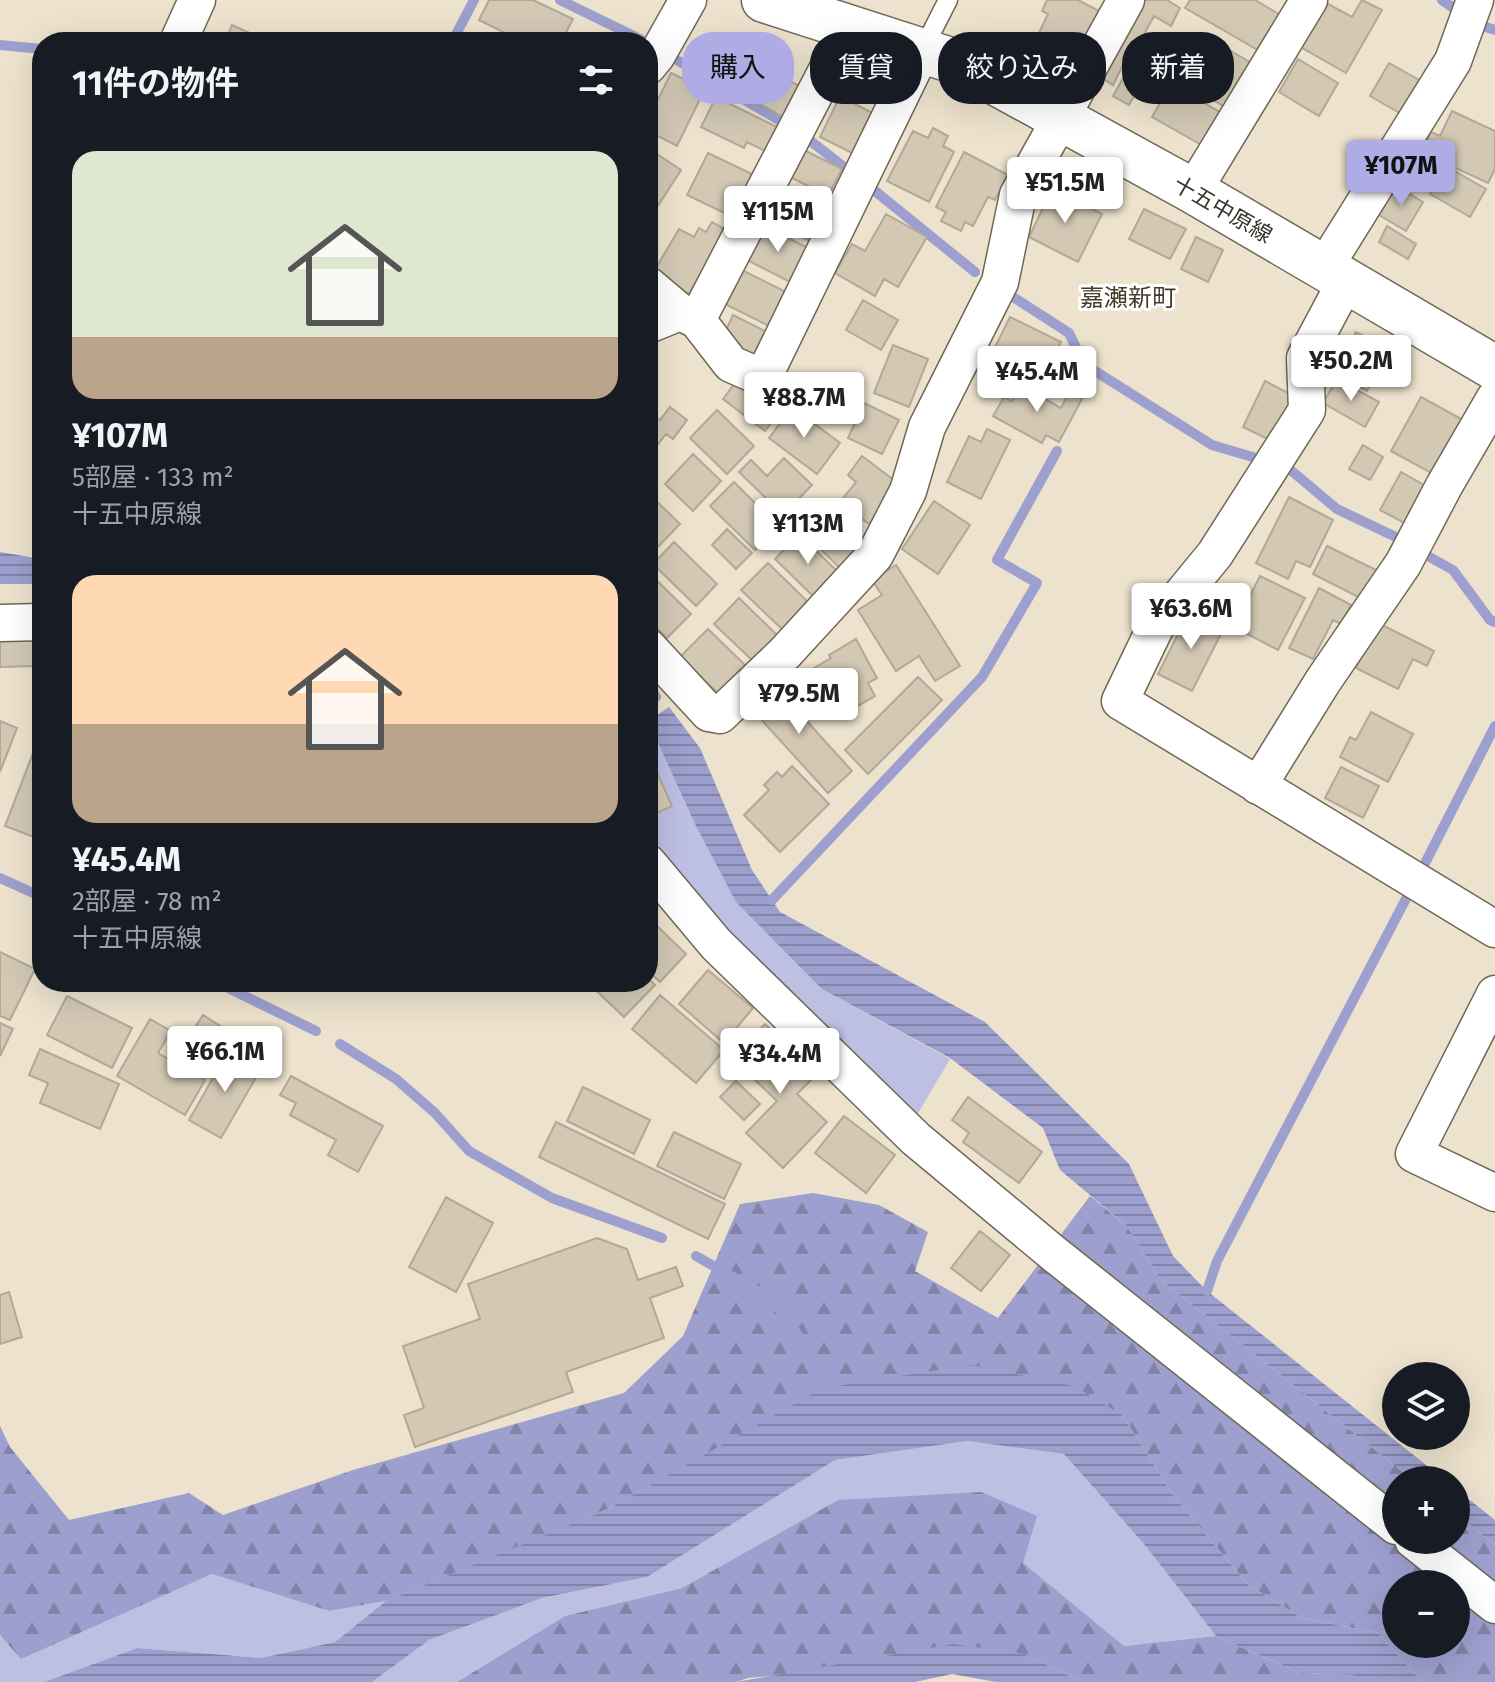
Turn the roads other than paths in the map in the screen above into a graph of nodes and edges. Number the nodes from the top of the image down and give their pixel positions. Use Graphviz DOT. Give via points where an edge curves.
graph roads {
  1 [pos="197,0"];
  2 [pos="688,0"];
  3 [pos="764,0"];
  4 [pos="948,0"];
  5 [pos="1126,0"];
  6 [pos="1309,0"];
  7 [pos="1495,9"];
  8 [pos="1472,10"];
  9 [pos="849,28"];
  10 [pos="183,32"];
  11 [pos="862,32"];
  12 [pos="922,51"];
  13 [pos="658,53"];
  14 [pos="896,104"];
  15 [pos="1059,117"];
  16 [pos="1193,191"];
  17 [pos="1335,274"];
  18 [pos="658,298"];
  19 [pos="675,319"];
  20 [pos="1495,368"];
  21 [pos="1495,398"];
  22 [pos="32,622"];
  23 [pos="0,623"];
  24 [pos="658,658"];
  25 [pos="1258,786"];
  26 [pos="658,875"];
  27 [pos="1495,929"];
  28 [pos="1495,994"];
  29 [pos="1495,1193"];
  30 [pos="1382,1515"];
  31 [pos="1431,1554"];
  32 [pos="1495,1605"];
  1 -- 10 [label="street"];
  2 -- 13 [label="street"];
  3 -- 9 [label="main road, 十五中原線"];
  4 -- 12 [label="lane"];
  5 -- 15 [label="street"];
  6 -- 16 [label="street"];
  7 -- 8 [label="street"];
  8 -- 17 [label="street" via="1453,61"];
  9 -- 11 [label="main road, 十五中原線"];
  9 -- 19 [label="street"];
  12 -- 15 [label="main road, 十五中原線" via="960,63"];
  14 -- 19 [label="street" via="763,378 731,364"];
  15 -- 16 [label="main road, 十五中原線"];
  15 -- 24 [label="street" via="1018,195 1000,282 927,427 908,491 875,555 720,715 709,713"];
  16 -- 17 [label="main road, 十五中原線"];
  17 -- 20 [label="main road, 十五中原線"];
  17 -- 25 [label="street" via="1305,358 1307,410 1215,554 1156,626 1120,701"];
  18 -- 19 [label="street"];
  21 -- 25 [label="street" via="1403,564"];
  22 -- 23 [label="street"];
  25 -- 27 [label="street"];
  26 -- 30 [label="street" via="716,944 916,1139"];
  28 -- 29 [label="street" via="1414,1154"];
  31 -- 32 [label="street"];
}
